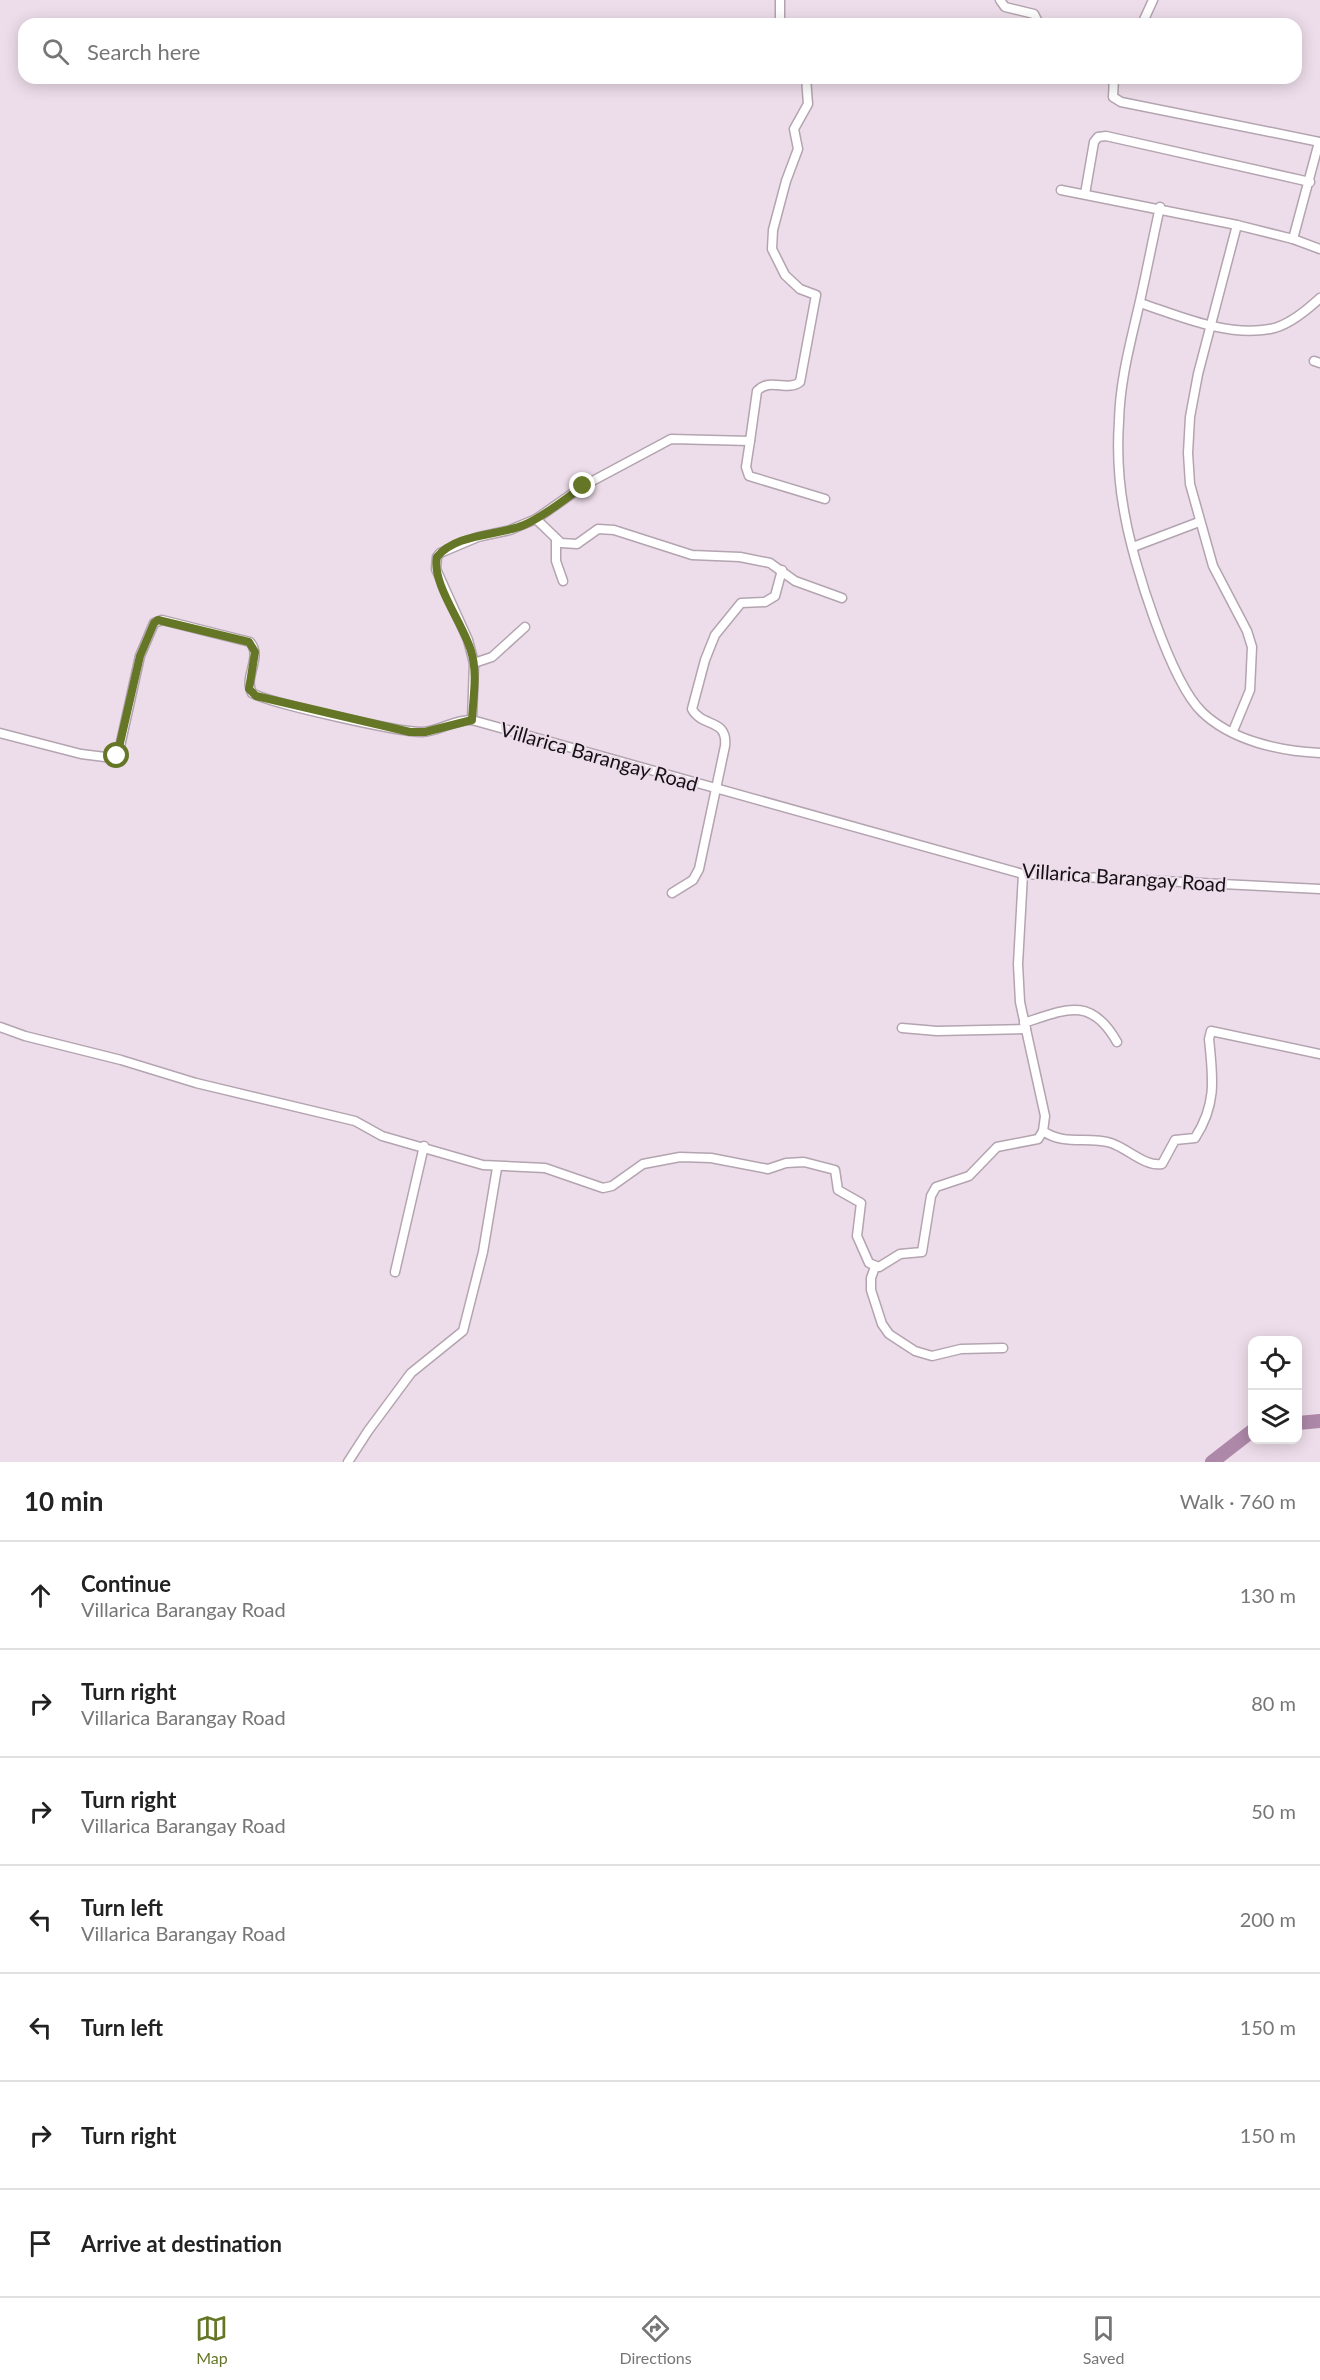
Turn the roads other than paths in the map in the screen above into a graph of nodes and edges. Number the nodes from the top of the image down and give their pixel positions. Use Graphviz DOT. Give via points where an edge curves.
graph roads {
  1 [pos="780,0"];
  2 [pos="999,0"];
  3 [pos="1153,0"];
  4 [pos="780,18"];
  5 [pos="1036,18"];
  6 [pos="1145,18"];
  7 [pos="807,84"];
  8 [pos="1114,84"];
  9 [pos="1320,142"];
  10 [pos="1310,182"];
  11 [pos="1061,190"];
  12 [pos="1084,194"];
  13 [pos="1160,207"];
  14 [pos="1238,225"];
  15 [pos="1293,239"];
  16 [pos="1320,249"];
  17 [pos="1320,298"];
  18 [pos="1140,303"];
  19 [pos="1212,326"];
  20 [pos="750,441"];
  21 [pos="825,499"];
  22 [pos="536,519"];
  23 [pos="1198,522"];
  24 [pos="556,541"];
  25 [pos="1133,547"];
  26 [pos="782,570"];
  27 [pos="563,581"];
  28 [pos="842,597"];
  29 [pos="525,627"];
  30 [pos="474,663"];
  31 [pos="472,720"];
  32 [pos="1233,731"];
  33 [pos="0,733"];
  34 [pos="1320,753"];
  35 [pos="717,790"];
  36 [pos="1023,874"];
  37 [pos="1320,889"];
  38 [pos="672,893"];
  39 [pos="1025,1026"];
  40 [pos="0,1027"];
  41 [pos="902,1028"];
  42 [pos="1117,1042"];
  43 [pos="1320,1054"];
  44 [pos="1043,1131"];
  45 [pos="424,1146"];
  46 [pos="497,1168"];
  47 [pos="874,1267"];
  48 [pos="395,1272"];
  49 [pos="1003,1348"];
  50 [pos="348,1462"];
  1 -- 4 [label="street"];
  2 -- 5 [label="street" via="1005,7 1034,14"];
  3 -- 6 [label="street"];
  7 -- 20 [label="street" via="808,104 794,129 798,150 772,239 776,261 795,285 816,294 815,307 800,382 766,384 757,391"];
  8 -- 9 [label="street" via="1113,97 1121,102"];
  9 -- 10 [label="street"];
  10 -- 12 [label="street" via="1106,136 1094,142"];
  10 -- 15 [label="street"];
  11 -- 12 [label="street"];
  12 -- 13 [label="street"];
  13 -- 14 [label="street"];
  13 -- 18 [label="street"];
  14 -- 15 [label="street"];
  14 -- 19 [label="street"];
  15 -- 16 [label="street"];
  17 -- 19 [label="street" via="1272,329 1251,331"];
  18 -- 19 [label="street"];
  18 -- 25 [label="street" via="1129,342 1119,421 1124,515"];
  19 -- 23 [label="street" via="1190,417 1190,484"];
  20 -- 21 [label="street" via="746,467 749,476"];
  20 -- 22 [label="street" via="672,439 583,486"];
  22 -- 24 [label="street"];
  22 -- 30 [label="street" via="450,547 437,557 438,576 468,640"];
  23 -- 25 [label="street"];
  23 -- 32 [label="street" via="1213,566 1252,647 1250,690"];
  24 -- 26 [label="street" via="577,544 594,530 614,530 692,555 747,558"];
  24 -- 27 [label="street" via="556,561"];
  25 -- 32 [label="street" via="1175,671 1203,713"];
  26 -- 28 [label="street" via="795,581"];
  26 -- 35 [label="street" via="771,600 743,601 720,626 708,649 692,701 693,713 720,727 726,736"];
  29 -- 30 [label="street" via="492,657"];
  30 -- 31 [label="street"];
  31 -- 33 [label="street" via="410,732 256,696 249,689 255,652 249,642 158,620 140,656 119,751 113,759"];
  31 -- 35 [label="street, Villarica Barangay Road"];
  32 -- 34 [label="street" via="1257,743"];
  35 -- 36 [label="street, Villarica Barangay Road"];
  35 -- 38 [label="street" via="699,869 693,880"];
  36 -- 37 [label="street, Villarica Barangay Road"];
  36 -- 39 [label="street" via="1018,964"];
  39 -- 41 [label="street" via="937,1031"];
  39 -- 42 [label="street" via="1073,1009 1087,1010 1103,1022"];
  39 -- 44 [label="street" via="1044,1110"];
  40 -- 45 [label="street" via="196,1083 355,1121 381,1136"];
  43 -- 44 [label="street" via="1211,1031 1214,1094 1210,1109 1195,1138 1175,1140 1162,1164 1114,1144 1062,1139"];
  44 -- 47 [label="street" via="1031,1142 997,1147 969,1176 936,1186 922,1252 900,1254"];
  45 -- 46 [label="street"];
  45 -- 48 [label="street"];
  46 -- 47 [label="street" via="545,1168 603,1188 643,1164 680,1156 768,1168 793,1161 820,1165 835,1170 837,1190 861,1203 857,1236"];
  46 -- 50 [label="street" via="483,1252 463,1331 411,1373"];
  47 -- 49 [label="street" via="871,1290 882,1324 889,1334 915,1351 932,1356 961,1349"];
}
